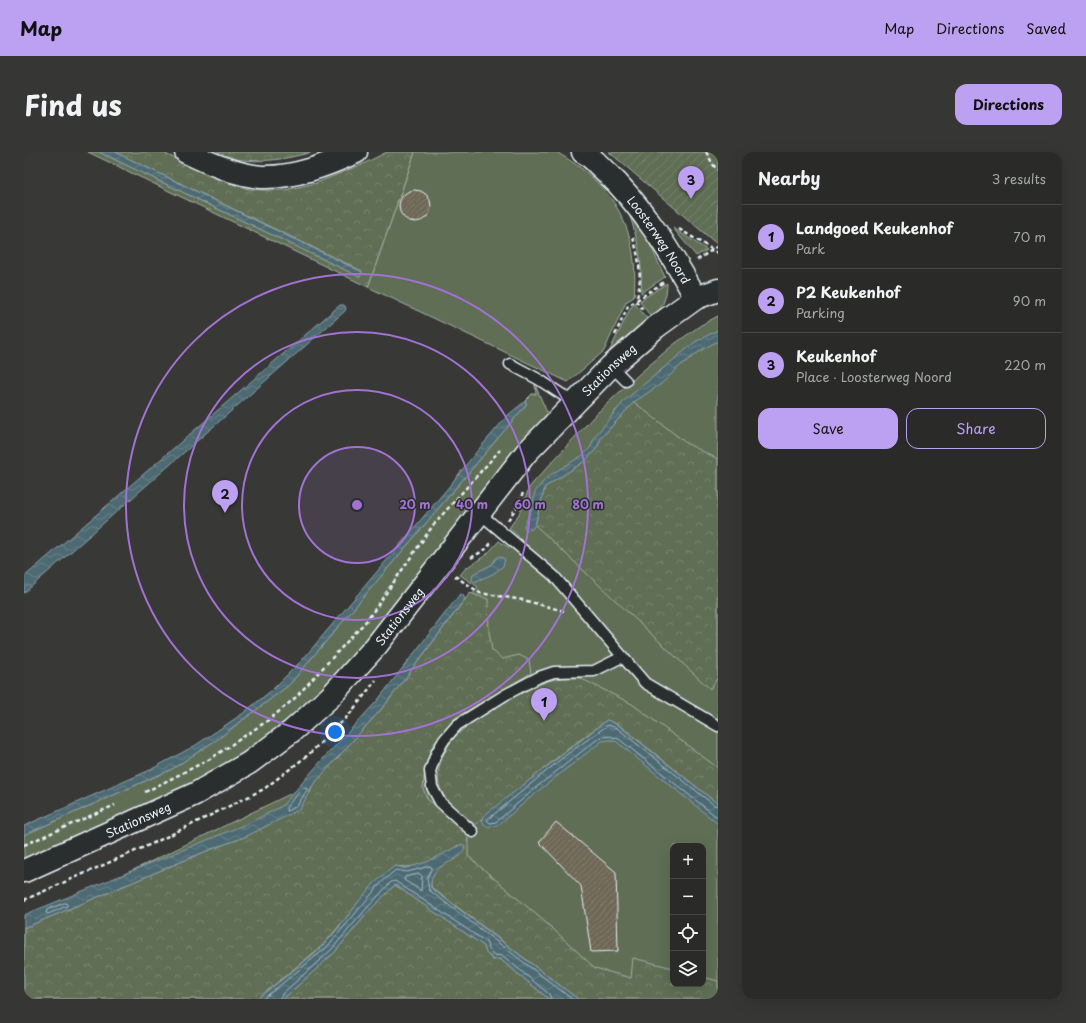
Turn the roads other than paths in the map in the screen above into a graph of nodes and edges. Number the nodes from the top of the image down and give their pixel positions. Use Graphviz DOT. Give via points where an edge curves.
graph roads {
  1 [pos="186,152"];
  2 [pos="356,152"];
  3 [pos="583,152"];
  4 [pos="718,290"];
  5 [pos="696,298"];
  6 [pos="510,364"];
  7 [pos="575,403"];
  8 [pos="478,512"];
  9 [pos="622,657"];
  10 [pos="718,726"];
  11 [pos="473,832"];
  12 [pos="24,871"];
  1 -- 2 [label="main road" via="231,171 262,177 293,174 334,162"];
  3 -- 5 [label="main road, Loosterweg Noord" via="619,184 681,270"];
  4 -- 5 [label="main road, Stationsweg"];
  5 -- 7 [label="main road, Stationsweg" via="656,327 619,374"];
  6 -- 7 [label="lane"];
  7 -- 8 [label="main road, Stationsweg" via="526,453"];
  8 -- 9 [label="lane" via="554,576"];
  8 -- 12 [label="main road, Stationsweg" via="376,646 330,697 292,731 249,763 195,794"];
  9 -- 10 [label="lane" via="644,683"];
  9 -- 11 [label="lane" via="594,671 554,672 539,677 505,694 457,726 444,740 430,771 432,787 440,802"];
}
